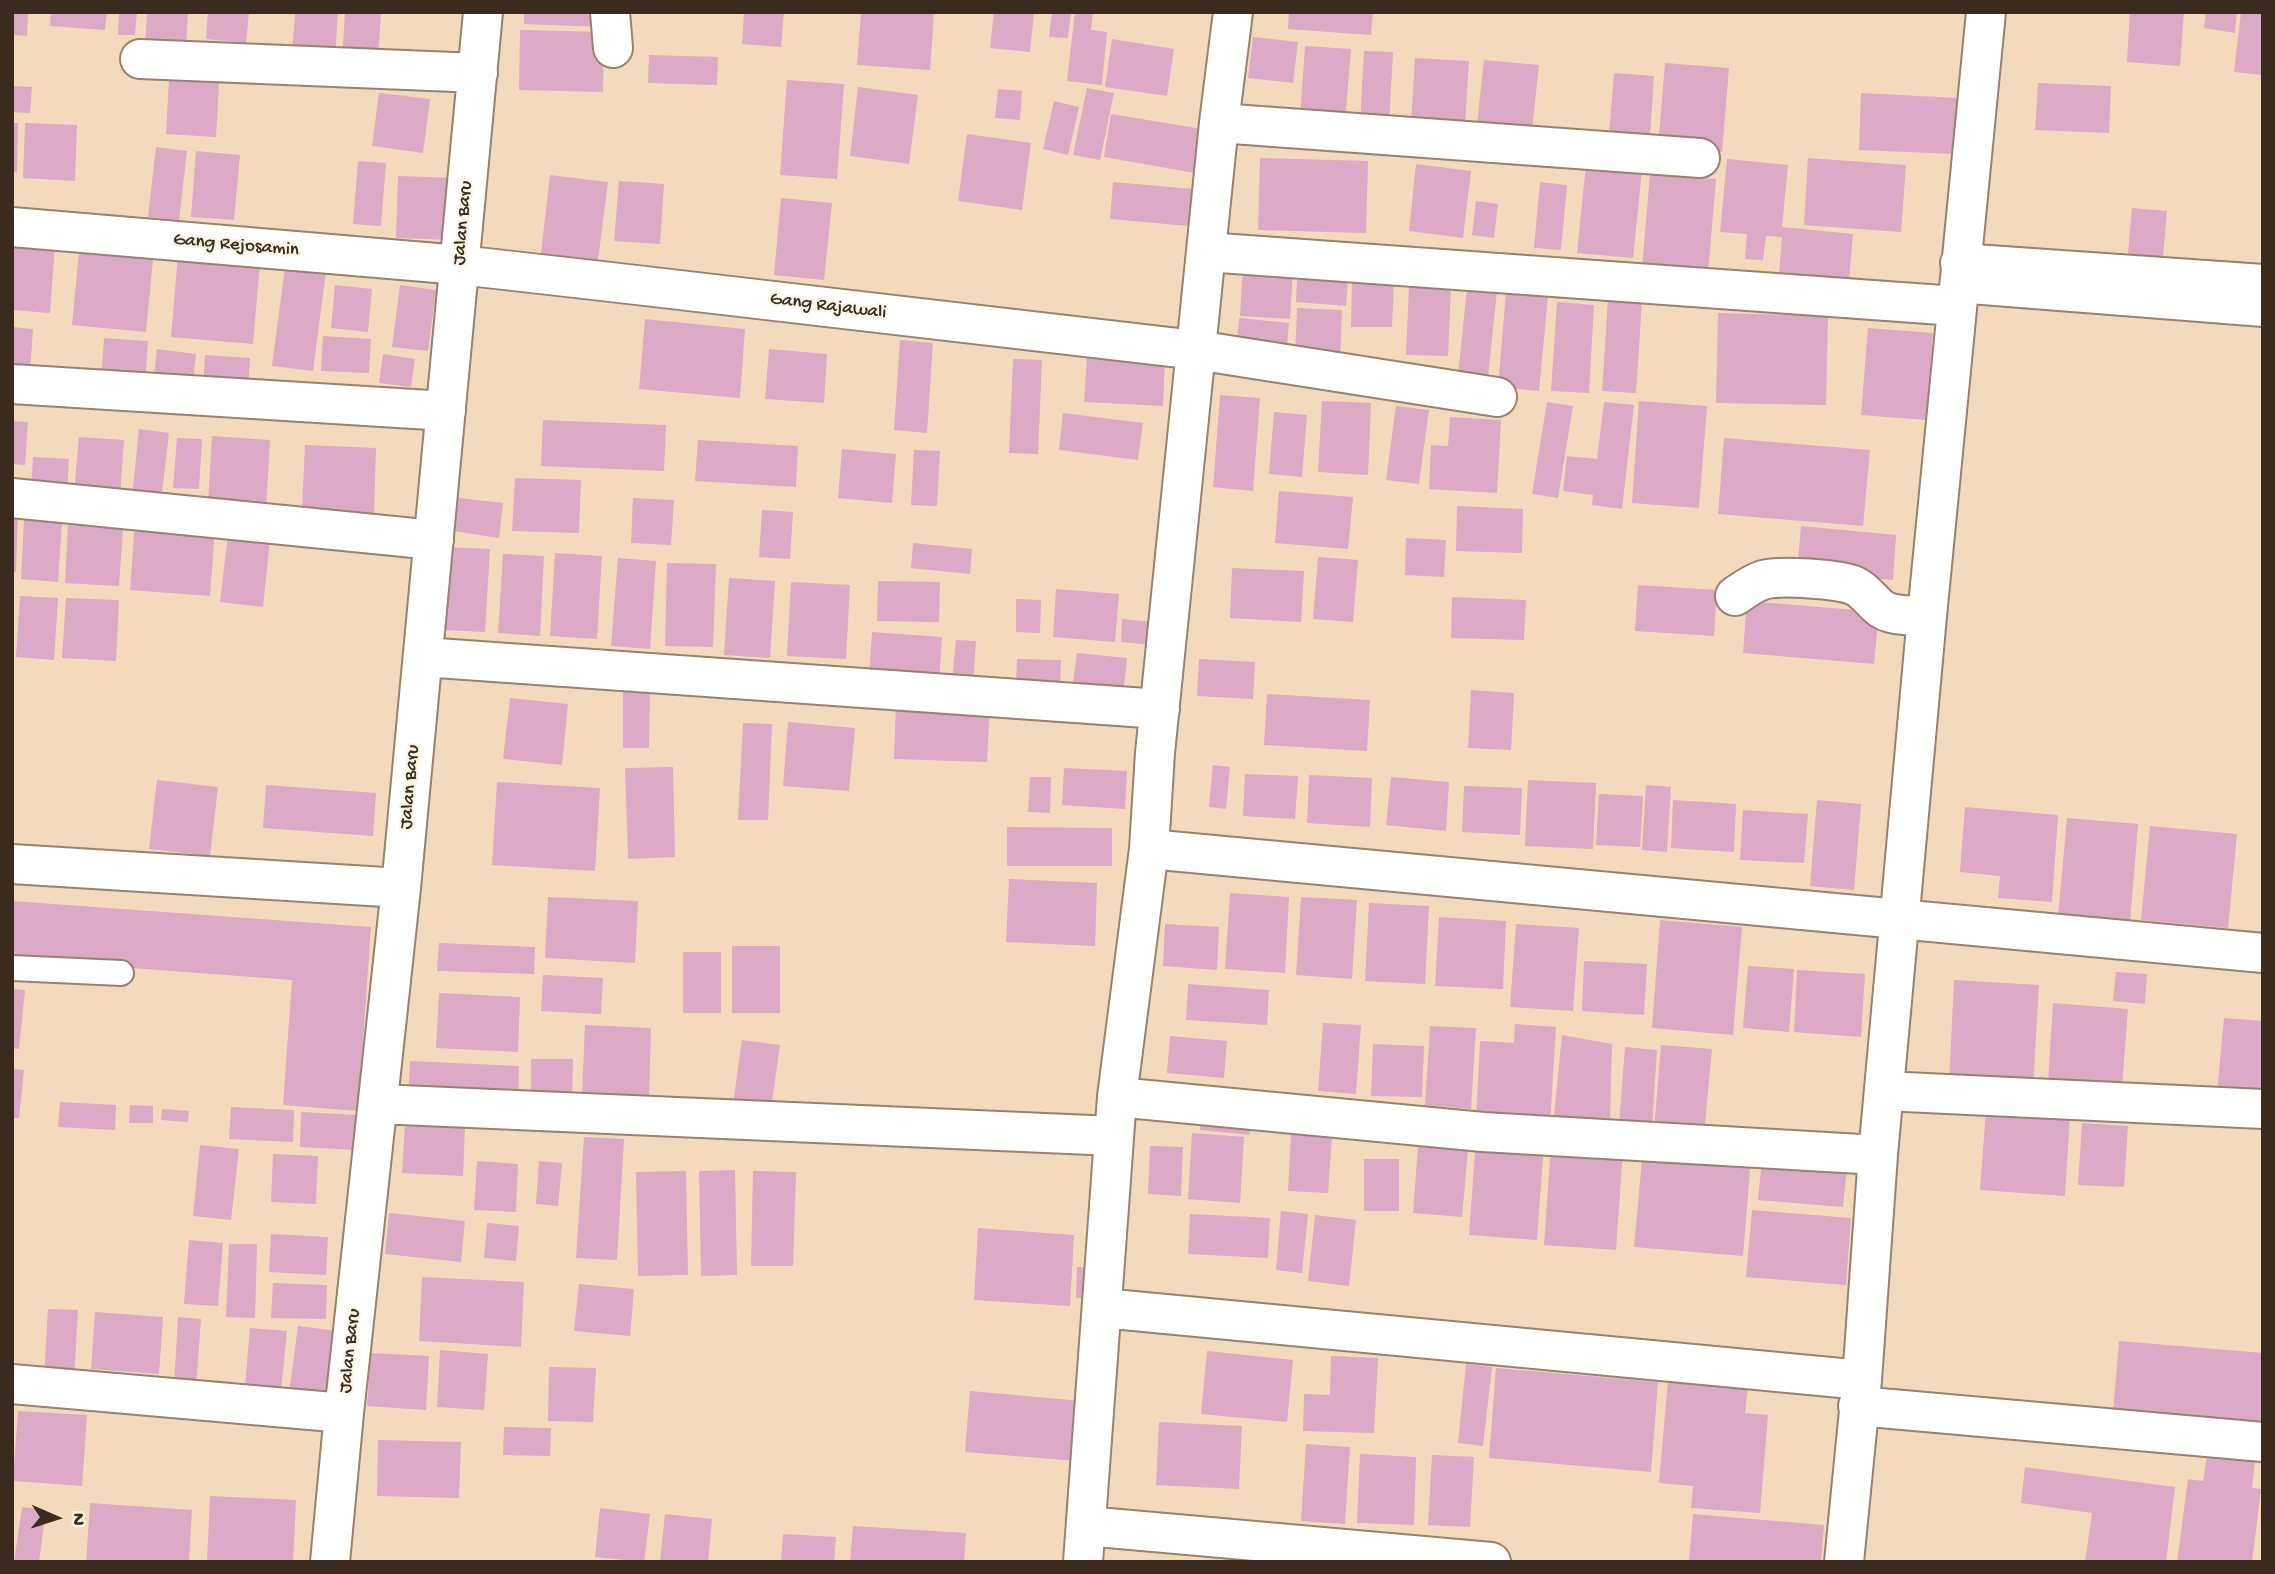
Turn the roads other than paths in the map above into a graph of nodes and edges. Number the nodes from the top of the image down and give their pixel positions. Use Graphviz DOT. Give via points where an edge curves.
graph roads {
  1 [pos="483,12"];
  2 [pos="1986,12"];
  3 [pos="1230,13"];
  4 [pos="139,59"];
  5 [pos="478,73"];
  6 [pos="1219,123"];
  7 [pos="1700,158"];
  8 [pos="12,227"];
  9 [pos="1206,253"];
  10 [pos="460,265"];
  11 [pos="2263,284"];
  12 [pos="1958,287"];
  13 [pos="2263,314"];
  14 [pos="1196,350"];
  15 [pos="12,384"];
  16 [pos="1497,397"];
  17 [pos="446,411"];
  18 [pos="12,498"];
  19 [pos="434,540"];
  20 [pos="1735,596"];
  21 [pos="1927,616"];
  22 [pos="423,657"];
  23 [pos="1160,709"];
  24 [pos="1149,849"];
  25 [pos="12,864"];
  26 [pos="401,888"];
  27 [pos="1899,920"];
  28 [pos="2263,953"];
  29 [pos="12,968"];
  30 [pos="121,973"];
  31 [pos="1884,1091"];
  32 [pos="1117,1097"];
  33 [pos="378,1104"];
  34 [pos="2263,1109"];
  35 [pos="1114,1136"];
  36 [pos="1878,1154"];
  37 [pos="1102,1308"];
  38 [pos="12,1384"];
  39 [pos="1860,1393"];
  40 [pos="344,1413"];
  41 [pos="2263,1442"];
  42 [pos="1085,1544"];
  43 [pos="330,1562"];
  44 [pos="1492,1562"];
  45 [pos="1844,1562"];
  1 -- 5 [label="street, Jalan Baru"];
  2 -- 12 [label="street"];
  3 -- 6 [label="street"];
  4 -- 5 [label="street"];
  5 -- 10 [label="street, Jalan Baru"];
  6 -- 7 [label="street"];
  6 -- 9 [label="street"];
  8 -- 10 [label="street, Gang Rejosamin"];
  9 -- 12 [label="street"];
  9 -- 14 [label="street"];
  10 -- 14 [label="street, Gang Rajawali"];
  10 -- 17 [label="street, Jalan Baru"];
  11 -- 12 [label="street"];
  12 -- 13 [label="lane"];
  12 -- 21 [label="street"];
  14 -- 16 [label="street, Gang Rajawali"];
  14 -- 23 [label="street"];
  15 -- 17 [label="street"];
  17 -- 19 [label="street, Jalan Baru"];
  18 -- 19 [label="street"];
  19 -- 22 [label="street, Jalan Baru"];
  20 -- 21 [label="street" via="1764,579 1816,580 1852,585 1888,612"];
  21 -- 27 [label="street"];
  22 -- 23 [label="street"];
  22 -- 26 [label="street, Jalan Baru"];
  23 -- 24 [label="street"];
  24 -- 27 [label="street"];
  24 -- 32 [label="street"];
  25 -- 26 [label="street"];
  26 -- 33 [label="street, Jalan Baru"];
  27 -- 28 [label="street"];
  27 -- 31 [label="street"];
  29 -- 30 [label="lane"];
  31 -- 34 [label="street"];
  31 -- 36 [label="street"];
  32 -- 35 [label="street"];
  32 -- 36 [label="street" via="1483,1132"];
  33 -- 35 [label="street"];
  33 -- 40 [label="street, Jalan Baru"];
  35 -- 37 [label="street"];
  36 -- 39 [label="street"];
  37 -- 39 [label="street"];
  37 -- 42 [label="street"];
  38 -- 40 [label="street"];
  39 -- 41 [label="street"];
  39 -- 45 [label="street"];
  40 -- 43 [label="street, Jalan Baru"];
  42 -- 44 [label="street"];
}
